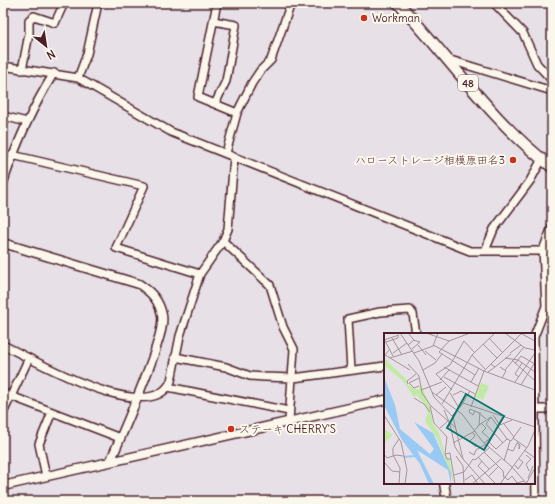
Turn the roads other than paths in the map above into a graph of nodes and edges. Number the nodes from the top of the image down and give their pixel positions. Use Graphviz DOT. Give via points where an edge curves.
graph roads {
  1 [pos="64,3"];
  2 [pos="98,3"];
  3 [pos="217,3"];
  4 [pos="291,3"];
  5 [pos="398,3"];
  6 [pos="494,3"];
  7 [pos="213,21"];
  8 [pos="445,58"];
  9 [pos="3,66"];
  10 [pos="22,70"];
  11 [pos="54,73"];
  12 [pos="78,78"];
  13 [pos="552,80"];
  14 [pos="552,91"];
  15 [pos="215,104"];
  16 [pos="237,113"];
  17 [pos="3,116"];
  18 [pos="27,122"];
  19 [pos="226,153"];
  20 [pos="12,155"];
  21 [pos="234,158"];
  22 [pos="542,159"];
  23 [pos="552,166"];
  24 [pos="3,184"];
  25 [pos="552,227"];
  26 [pos="223,241"];
  27 [pos="3,243"];
  28 [pos="544,250"];
  29 [pos="485,251"];
  30 [pos="552,251"];
  31 [pos="200,274"];
  32 [pos="549,307"];
  33 [pos="416,333"];
  34 [pos="535,335"];
  35 [pos="3,345"];
  36 [pos="175,357"];
  37 [pos="29,358"];
  38 [pos="384,366"];
  39 [pos="351,370"];
  40 [pos="293,378"];
  41 [pos="168,387"];
  42 [pos="3,393"];
  43 [pos="11,396"];
  44 [pos="138,398"];
  45 [pos="384,400"];
  46 [pos="535,409"];
  47 [pos="552,409"];
  48 [pos="3,412"];
  49 [pos="52,412"];
  50 [pos="289,412"];
  51 [pos="289,421"];
  52 [pos="120,438"];
  53 [pos="110,462"];
  54 [pos="46,476"];
  55 [pos="444,484"];
  56 [pos="3,486"];
  57 [pos="447,501"];
  58 [pos="536,501"];
  1 -- 10 [label="street" via="55,23 34,16 29,20"];
  2 -- 12 [label="street" via="87,54"];
  3 -- 7 [label="street"];
  4 -- 16 [label="street" via="271,60 252,83"];
  5 -- 8 [label="main road, 48"];
  6 -- 13 [label="street" via="523,33 537,64"];
  7 -- 15 [label="street" via="197,95"];
  7 -- 15 [label="street" via="236,26 226,81"];
  8 -- 14 [label="street"];
  8 -- 22 [label="main road, 48" via="515,135"];
  9 -- 10 [label="street"];
  10 -- 11 [label="street"];
  11 -- 12 [label="street"];
  11 -- 18 [label="street" via="35,102"];
  12 -- 19 [label="street" via="155,124"];
  15 -- 16 [label="street"];
  16 -- 19 [label="street"];
  17 -- 18 [label="street"];
  18 -- 20 [label="street"];
  19 -- 21 [label="street"];
  20 -- 24 [label="street"];
  20 -- 31 [label="street" via="144,186 116,248"];
  21 -- 26 [label="street" via="228,229"];
  21 -- 29 [label="street" via="283,175 470,251"];
  22 -- 23 [label="main road, 48"];
  22 -- 29 [label="street" via="530,181 494,229"];
  25 -- 28 [label="street"];
  26 -- 31 [label="street"];
  26 -- 40 [label="street" via="270,285 283,327 294,349"];
  27 -- 44 [label="street" via="139,284 155,298 162,316 161,331"];
  28 -- 29 [label="street"];
  28 -- 30 [label="street"];
  28 -- 32 [label="street"];
  31 -- 36 [label="street"];
  32 -- 34 [label="street"];
  33 -- 39 [label="street" via="410,310 380,312 348,319"];
  35 -- 37 [label="street"];
  36 -- 40 [label="street" via="226,367 250,376"];
  36 -- 41 [label="street"];
  37 -- 43 [label="street"];
  37 -- 44 [label="street" via="91,387"];
  38 -- 39 [label="street"];
  39 -- 40 [label="street"];
  40 -- 50 [label="street"];
  41 -- 44 [label="street" via="145,398"];
  41 -- 50 [label="street"];
  42 -- 43 [label="street"];
  43 -- 48 [label="street"];
  43 -- 49 [label="street"];
  44 -- 52 [label="street"];
  45 -- 51 [label="street"];
  46 -- 47 [label="street"];
  46 -- 58 [label="street"];
  49 -- 52 [label="street"];
  49 -- 54 [label="street" via="39,444"];
  50 -- 51 [label="street"];
  51 -- 53 [label="street"];
  52 -- 53 [label="street"];
  53 -- 54 [label="street"];
  54 -- 56 [label="street"];
  55 -- 57 [label="street"];
}
